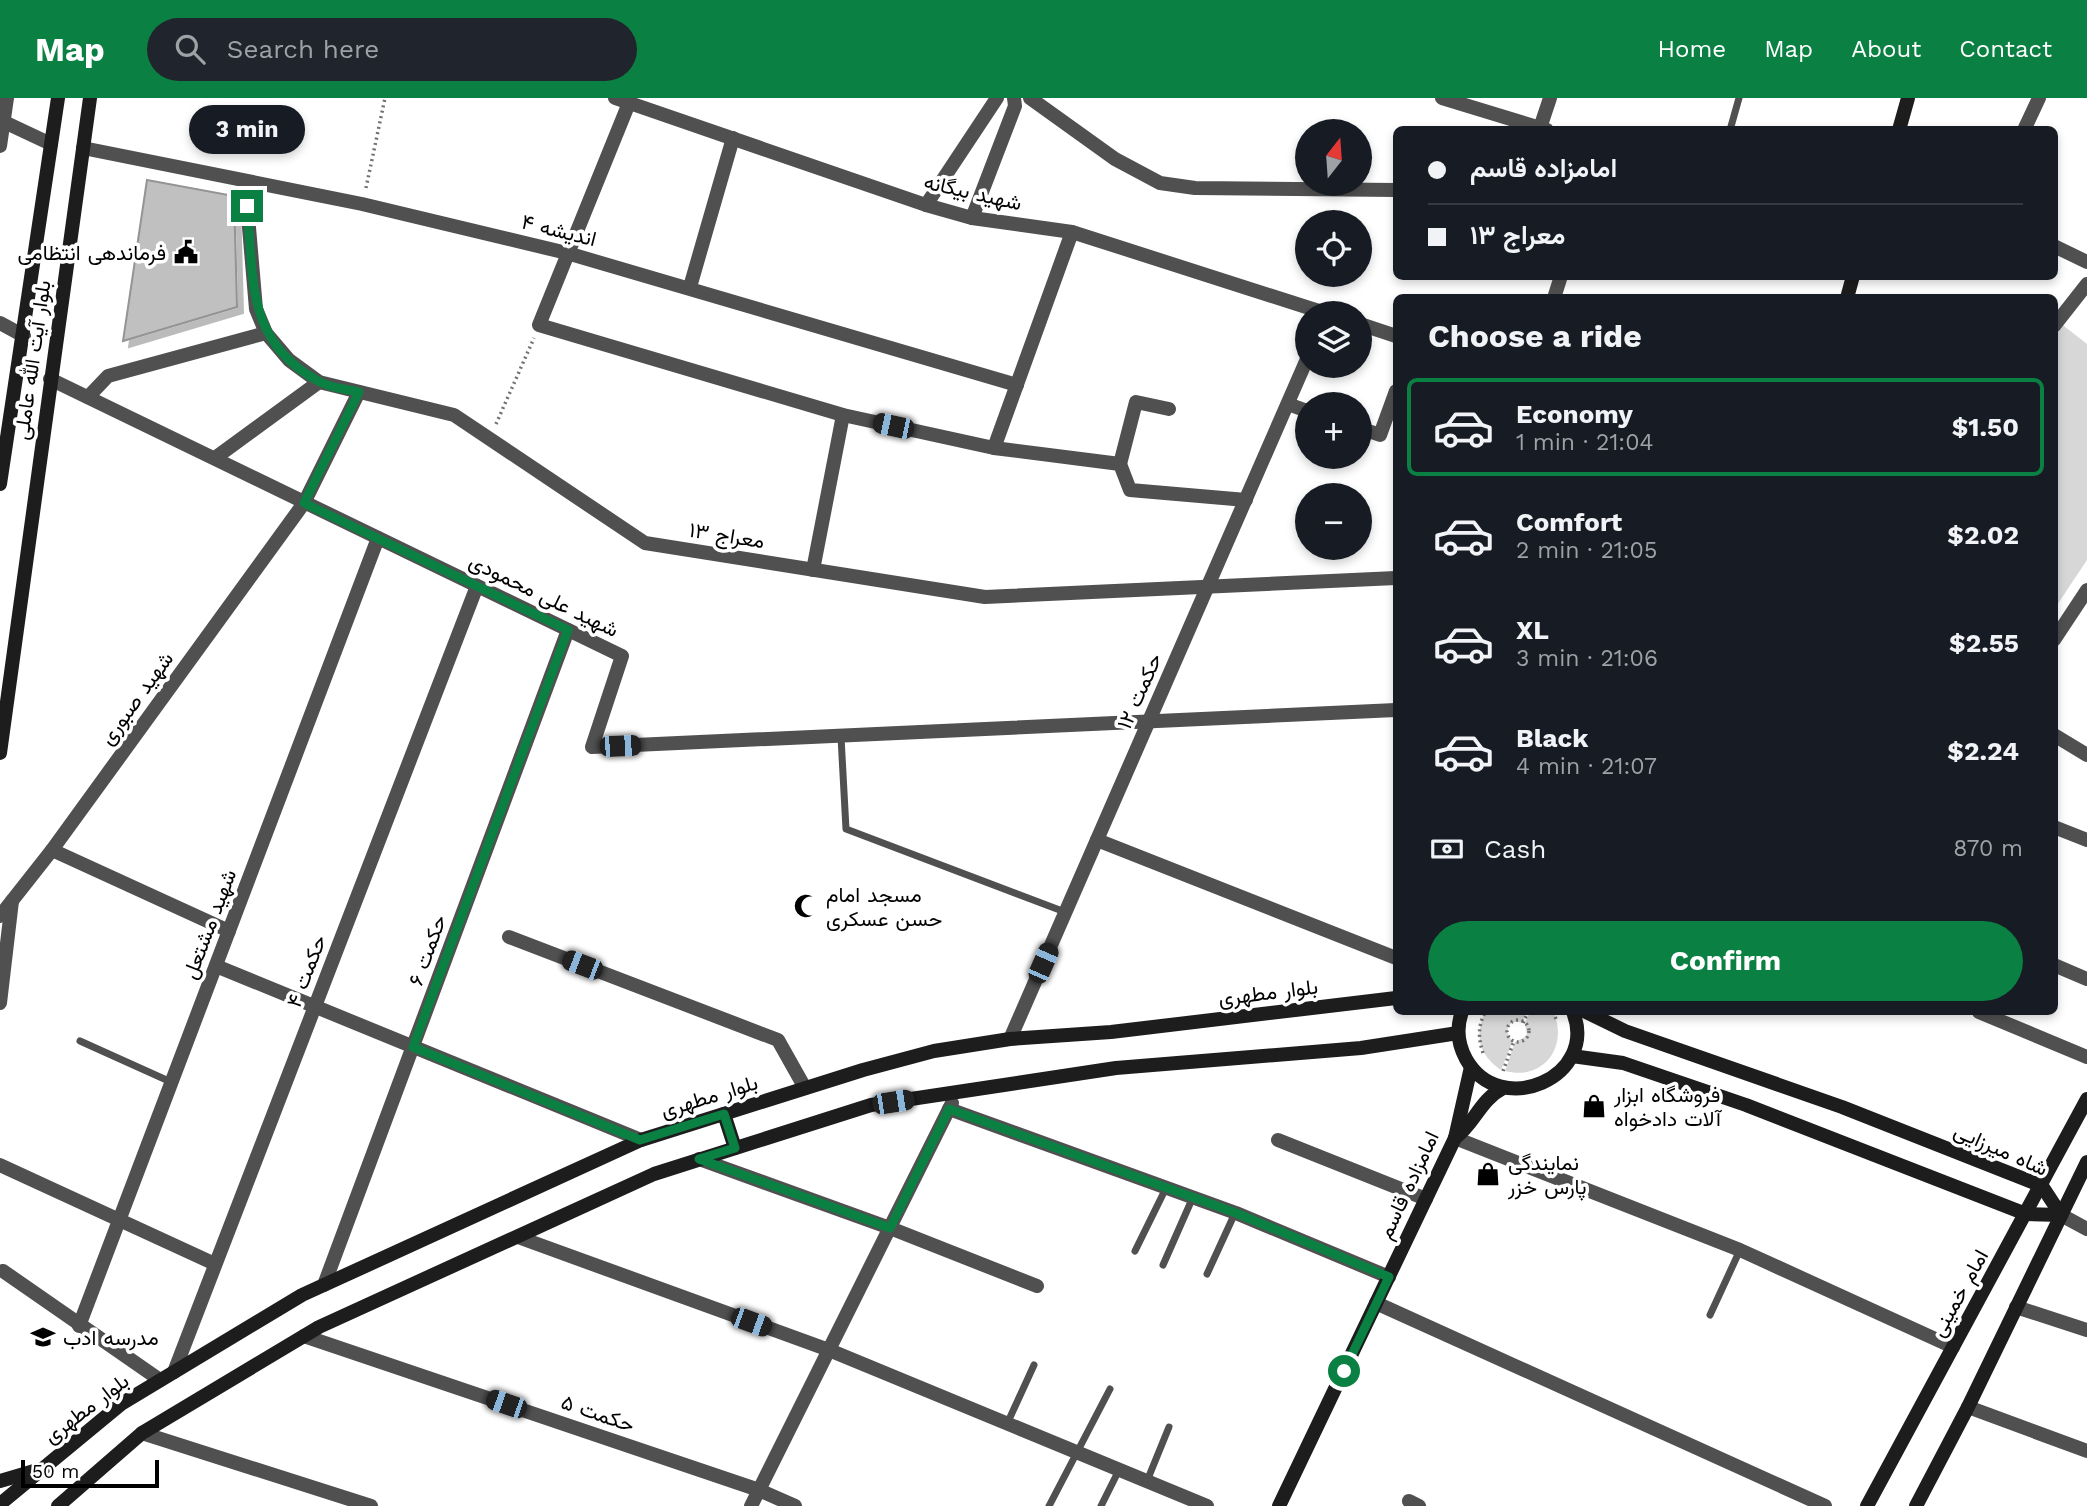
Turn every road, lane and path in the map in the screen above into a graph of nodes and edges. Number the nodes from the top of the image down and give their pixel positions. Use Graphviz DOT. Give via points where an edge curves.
graph roads {
  1 [pos="7,98"];
  2 [pos="58,98"];
  3 [pos="90,98"];
  4 [pos="385,98"];
  5 [pos="997,98"];
  6 [pos="1014,98"];
  7 [pos="1030,98"];
  8 [pos="1442,98"];
  9 [pos="1550,98"];
  10 [pos="1739,98"];
  11 [pos="1909,98"];
  12 [pos="2039,98"];
  13 [pos="622,100"];
  14 [pos="2,121"];
  15 [pos="1534,126"];
  16 [pos="1545,126"];
  17 [pos="1731,126"];
  18 [pos="1900,126"];
  19 [pos="2026,126"];
  20 [pos="733,138"];
  21 [pos="51,144"];
  22 [pos="0,146"];
  23 [pos="83,148"];
  24 [pos="245,181"];
  25 [pos="1393,190"];
  26 [pos="362,204"];
  27 [pos="926,205"];
  28 [pos="972,218"];
  29 [pos="1072,233"];
  30 [pos="2058,248"];
  31 [pos="567,253"];
  32 [pos="2087,262"];
  33 [pos="2087,284"];
  34 [pos="690,287"];
  35 [pos="1295,304"];
  36 [pos="2058,321"];
  37 [pos="0,323"];
  38 [pos="539,325"];
  39 [pos="1372,328"];
  40 [pos="266,333"];
  41 [pos="1393,335"];
  42 [pos="24,336"];
  43 [pos="1299,378"];
  44 [pos="50,379"];
  45 [pos="319,382"];
  46 [pos="1017,385"];
  47 [pos="359,392"];
  48 [pos="88,397"];
  49 [pos="1288,404"];
  50 [pos="1295,407"];
  51 [pos="1169,409"];
  52 [pos="843,415"];
  53 [pos="1391,423"];
  54 [pos="1372,432"];
  55 [pos="490,439"];
  56 [pos="995,448"];
  57 [pos="215,458"];
  58 [pos="1120,464"];
  59 [pos="1,466"];
  60 [pos="0,484"];
  61 [pos="1246,500"];
  62 [pos="304,503"];
  63 [pos="378,538"];
  64 [pos="813,569"];
  65 [pos="1393,578"];
  66 [pos="477,586"];
  67 [pos="1208,587"];
  68 [pos="2084,599"];
  69 [pos="568,630"];
  70 [pos="2058,635"];
  71 [pos="1393,710"];
  72 [pos="1148,724"];
  73 [pos="841,737"];
  74 [pos="2058,737"];
  75 [pos="0,753"];
  76 [pos="2087,755"];
  77 [pos="2058,828"];
  78 [pos="2087,839"];
  79 [pos="1097,840"];
  80 [pos="52,850"];
  81 [pos="12,900"];
  82 [pos="1065,912"];
  83 [pos="0,916"];
  84 [pos="229,931"];
  85 [pos="509,937"];
  86 [pos="1393,957"];
  87 [pos="216,966"];
  88 [pos="2058,967"];
  89 [pos="2087,978"];
  90 [pos="1393,998"];
  91 [pos="0,1003"];
  92 [pos="315,1007"];
  93 [pos="1461,1015"];
  94 [pos="1484,1015"];
  95 [pos="1527,1015"];
  96 [pos="1554,1015"];
  97 [pos="1573,1015"];
  98 [pos="1591,1015"];
  99 [pos="1986,1015"];
  100 [pos="1523,1023"];
  101 [pos="1558,1024"];
  102 [pos="1458,1033"];
  103 [pos="1010,1039"];
  104 [pos="80,1041"];
  105 [pos="1514,1041"];
  106 [pos="413,1047"];
  107 [pos="1572,1056"];
  108 [pos="2087,1057"];
  109 [pos="1491,1063"];
  110 [pos="1471,1067"];
  111 [pos="1503,1071"];
  112 [pos="171,1082"];
  113 [pos="805,1088"];
  114 [pos="1503,1088"];
  115 [pos="958,1092"];
  116 [pos="2087,1099"];
  117 [pos="949,1109"];
  118 [pos="724,1114"];
  119 [pos="1455,1138"];
  120 [pos="640,1140"];
  121 [pos="1278,1140"];
  122 [pos="735,1148"];
  123 [pos="699,1159"];
  124 [pos="2087,1161"];
  125 [pos="0,1165"];
  126 [pos="2042,1186"];
  127 [pos="1167,1188"];
  128 [pos="1193,1197"];
  129 [pos="1426,1199"];
  130 [pos="1236,1213"];
  131 [pos="2026,1214"];
  132 [pos="2061,1215"];
  133 [pos="119,1220"];
  134 [pos="890,1228"];
  135 [pos="2087,1229"];
  136 [pos="518,1237"];
  137 [pos="1740,1250"];
  138 [pos="1135,1251"];
  139 [pos="215,1264"];
  140 [pos="1163,1265"];
  141 [pos="3,1271"];
  142 [pos="1207,1274"];
  143 [pos="1389,1277"];
  144 [pos="324,1285"];
  145 [pos="1037,1286"];
  146 [pos="1376,1303"];
  147 [pos="2016,1307"];
  148 [pos="1710,1315"];
  149 [pos="79,1325"];
  150 [pos="2087,1330"];
  151 [pos="304,1336"];
  152 [pos="1954,1347"];
  153 [pos="829,1350"];
  154 [pos="1034,1365"];
  155 [pos="174,1372"];
  156 [pos="160,1380"];
  157 [pos="1110,1389"];
  158 [pos="1968,1407"];
  159 [pos="1007,1424"];
  160 [pos="1169,1427"];
  161 [pos="142,1433"];
  162 [pos="2087,1451"];
  163 [pos="1077,1453"];
  164 [pos="42,1468"];
  165 [pos="1119,1470"];
  166 [pos="0,1481"];
  167 [pos="1147,1481"];
  168 [pos="759,1490"];
  169 [pos="0,1504"];
  170 [pos="58,1506"];
  171 [pos="371,1506"];
  172 [pos="751,1506"];
  173 [pos="795,1506"];
  174 [pos="1049,1506"];
  175 [pos="1101,1506"];
  176 [pos="1207,1506"];
  177 [pos="1279,1506"];
  178 [pos="1825,1506"];
  179 [pos="1867,1506"];
  180 [pos="1916,1506"];
  1 -- 14 [label="street"];
  2 -- 21 [label="street, بلوار آیت‌ الله عاملی"];
  3 -- 23 [label="street, بلوار آیت‌ الله عاملی"];
  4 -- 26 [label="path"];
  5 -- 27 [label="street"];
  6 -- 28 [label="street" via="1015,106"];
  7 -- 25 [label="street" via="1115,159 1160,183 1195,188"];
  8 -- 15 [label="street"];
  9 -- 16 [label="street"];
  10 -- 17 [label="lane"];
  11 -- 18 [label="street"];
  12 -- 19 [label="street"];
  13 -- 20 [label="street, شهید بیگانه"];
  13 -- 31 [label="street"];
  14 -- 21 [label="street"];
  14 -- 22 [label="street"];
  20 -- 27 [label="street, شهید بیگانه"];
  20 -- 34 [label="street"];
  21 -- 42 [label="street, بلوار آیت‌ الله عاملی"];
  23 -- 24 [label="street, اندیشه ۴"];
  23 -- 44 [label="street, بلوار آیت‌ الله عاملی"];
  24 -- 26 [label="street, اندیشه ۴"];
  24 -- 40 [label="street, معراج ۱۳" via="256,309"];
  26 -- 31 [label="street, اندیشه ۴"];
  27 -- 28 [label="street, شهید بیگانه"];
  28 -- 29 [label="street, شهید بیگانه"];
  29 -- 35 [label="street, شهید بیگانه"];
  29 -- 46 [label="street"];
  30 -- 32 [label="street"];
  31 -- 34 [label="street, اندیشه ۴"];
  31 -- 38 [label="street"];
  33 -- 36 [label="street"];
  34 -- 46 [label="street, اندیشه ۴"];
  37 -- 42 [label="street"];
  38 -- 52 [label="street"];
  38 -- 55 [label="path"];
  39 -- 41 [label="street"];
  40 -- 45 [label="street, معراج ۱۳" via="289,360"];
  40 -- 48 [label="street" via="108,376"];
  42 -- 59 [label="street, بلوار آیت‌ الله عاملی"];
  43 -- 49 [label="street, حکمت ۱۲"];
  44 -- 48 [label="street, شهید علی محمودی"];
  44 -- 75 [label="street, بلوار آیت‌ الله عاملی"];
  45 -- 47 [label="street, معراج ۱۳"];
  45 -- 57 [label="street"];
  46 -- 56 [label="street"];
  47 -- 55 [label="street, معراج ۱۳" via="454,415"];
  47 -- 62 [label="street, شهید صبوری"];
  48 -- 57 [label="street, شهید علی محمودی"];
  49 -- 50 [label="street"];
  49 -- 61 [label="street, حکمت ۱۲"];
  51 -- 58 [label="street" via="1136,402"];
  52 -- 56 [label="street"];
  52 -- 64 [label="street"];
  53 -- 54 [label="street" via="1380,435"];
  55 -- 64 [label="street, معراج ۱۳" via="645,543"];
  56 -- 58 [label="street"];
  57 -- 62 [label="street, شهید علی محمودی"];
  58 -- 61 [label="street" via="1130,490"];
  59 -- 60 [label="street, بلوار آیت‌ الله عاملی"];
  61 -- 67 [label="street, حکمت ۱۲"];
  62 -- 63 [label="street, شهید علی محمودی"];
  62 -- 80 [label="street, شهید صبوری"];
  63 -- 66 [label="street, شهید علی محمودی"];
  63 -- 84 [label="street, شهید مشتعل"];
  64 -- 67 [label="street, معراج ۱۳" via="985,597"];
  65 -- 67 [label="street, معراج ۱۳"];
  66 -- 69 [label="street, شهید علی محمودی"];
  66 -- 92 [label="street, حکمت ۴"];
  67 -- 72 [label="street, حکمت ۱۲"];
  68 -- 70 [label="street"];
  69 -- 73 [label="street, شهید علی محمودی" via="622,656 592,747"];
  69 -- 106 [label="street, حکمت ۶"];
  71 -- 72 [label="street, شهید علی محمودی"];
  72 -- 73 [label="street, شهید علی محمودی"];
  72 -- 79 [label="street, حکمت ۱۲"];
  73 -- 82 [label="lane" via="846,829"];
  74 -- 76 [label="street"];
  77 -- 78 [label="street"];
  79 -- 82 [label="street, حکمت ۱۲"];
  79 -- 86 [label="street"];
  80 -- 81 [label="street, شهید صبوری"];
  80 -- 84 [label="street"];
  81 -- 83 [label="street, شهید صبوری"];
  81 -- 91 [label="street"];
  82 -- 103 [label="street, حکمت ۱۲"];
  84 -- 87 [label="street, شهید مشتعل"];
  85 -- 113 [label="street" via="778,1040"];
  87 -- 92 [label="street"];
  87 -- 112 [label="street, شهید مشتعل"];
  88 -- 89 [label="street"];
  90 -- 103 [label="street, بلوار مطهری" via="1111,1032"];
  92 -- 106 [label="street"];
  92 -- 139 [label="street, حکمت ۴"];
  93 -- 102 [label="street"];
  94 -- 109 [label="path" via="1479,1038"];
  95 -- 100 [label="path"];
  96 -- 101 [label="path"];
  97 -- 107 [label="street" via="1577,1038"];
  98 -- 126 [label="street, شاه میرزایی"];
  99 -- 108 [label="street"];
  100 -- 105 [label="path" via="1527,1036"];
  100 -- 105 [label="path" via="1515,1021 1508,1028"];
  102 -- 110 [label="street"];
  102 -- 115 [label="street" via="1361,1048 1116,1068"];
  103 -- 113 [label="street, بلوار مطهری" via="934,1051"];
  104 -- 112 [label="lane"];
  105 -- 111 [label="path"];
  106 -- 120 [label="street"];
  106 -- 144 [label="street, حکمت ۶"];
  107 -- 114 [label="street" via="1560,1073 1543,1085"];
  107 -- 131 [label="street" via="1623,1063 1746,1105"];
  110 -- 114 [label="street" via="1484,1080"];
  110 -- 119 [label="street, امامزاده قاسم"];
  112 -- 133 [label="street, شهید مشتعل"];
  113 -- 118 [label="street, بلوار مطهری"];
  114 -- 119 [label="street" via="1484,1100 1468,1128"];
  115 -- 117 [label="street"];
  115 -- 122 [label="street" via="871,1105"];
  116 -- 126 [label="street, امام خمینی"];
  117 -- 127 [label="street"];
  117 -- 134 [label="street"];
  118 -- 120 [label="street, بلوار مطهری"];
  118 -- 122 [label="street"];
  119 -- 129 [label="street, امامزاده قاسم"];
  119 -- 137 [label="street"];
  120 -- 144 [label="street, بلوار مطهری"];
  121 -- 129 [label="street"];
  122 -- 123 [label="street"];
  123 -- 134 [label="street"];
  123 -- 136 [label="street" via="654,1174"];
  124 -- 132 [label="street"];
  125 -- 133 [label="street"];
  126 -- 131 [label="street, امام خمینی"];
  126 -- 132 [label="street, شاه میرزایی"];
  127 -- 128 [label="street"];
  127 -- 138 [label="lane"];
  128 -- 130 [label="street"];
  128 -- 140 [label="lane"];
  129 -- 143 [label="street, امامزاده قاسم"];
  130 -- 142 [label="lane"];
  130 -- 143 [label="street"];
  131 -- 132 [label="street"];
  131 -- 152 [label="street, امام خمینی"];
  132 -- 135 [label="street"];
  132 -- 147 [label="street"];
  133 -- 139 [label="street"];
  133 -- 149 [label="street, شهید مشتعل"];
  134 -- 145 [label="street"];
  134 -- 153 [label="street"];
  136 -- 151 [label="street"];
  136 -- 153 [label="street"];
  137 -- 148 [label="lane"];
  137 -- 152 [label="street"];
  139 -- 155 [label="street, حکمت ۴"];
  141 -- 149 [label="street"];
  143 -- 146 [label="street, امامزاده قاسم"];
  144 -- 155 [label="street, بلوار مطهری"];
  146 -- 177 [label="street, امامزاده قاسم"];
  146 -- 178 [label="street"];
  147 -- 150 [label="street"];
  147 -- 158 [label="street"];
  149 -- 156 [label="street"];
  151 -- 161 [label="street"];
  151 -- 168 [label="street, حکمت ۵"];
  152 -- 179 [label="street, امام خمینی"];
  153 -- 159 [label="street"];
  153 -- 168 [label="street"];
  154 -- 159 [label="lane"];
  155 -- 156 [label="street, بلوار مطهری"];
  156 -- 164 [label="street, بلوار مطهری" via="121,1404"];
  157 -- 163 [label="lane"];
  158 -- 162 [label="street"];
  158 -- 180 [label="street"];
  159 -- 163 [label="street"];
  160 -- 167 [label="lane"];
  161 -- 170 [label="street"];
  161 -- 171 [label="street"];
  163 -- 165 [label="street"];
  163 -- 174 [label="lane"];
  164 -- 166 [label="street"];
  164 -- 169 [label="street, بلوار مطهری"];
  165 -- 167 [label="street"];
  165 -- 175 [label="lane"];
  167 -- 176 [label="street"];
  168 -- 172 [label="street"];
  168 -- 173 [label="street, حکمت ۵"];
}
